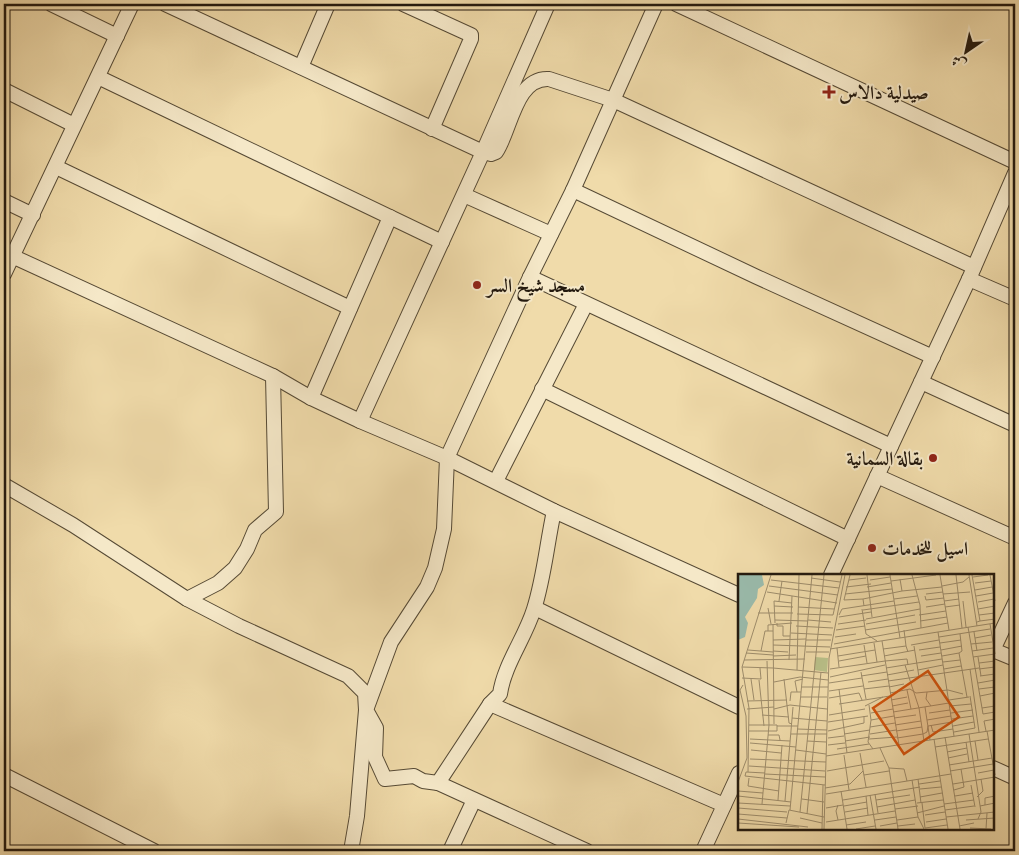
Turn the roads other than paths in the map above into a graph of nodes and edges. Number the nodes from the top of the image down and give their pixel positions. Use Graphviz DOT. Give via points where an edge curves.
graph roads {
  1 [pos="51,4"];
  2 [pos="132,4"];
  3 [pos="165,4"];
  4 [pos="328,4"];
  5 [pos="404,4"];
  6 [pos="548,4"];
  7 [pos="656,4"];
  8 [pos="676,4"];
  9 [pos="117,36"];
  10 [pos="300,67"];
  11 [pos="98,77"];
  12 [pos="4,90"];
  13 [pos="613,100"];
  14 [pos="74,125"];
  15 [pos="432,129"];
  16 [pos="483,152"];
  17 [pos="1015,162"];
  18 [pos="56,167"];
  19 [pos="1015,173"];
  20 [pos="573,190"];
  21 [pos="464,195"];
  22 [pos="4,201"];
  23 [pos="33,216"];
  24 [pos="390,217"];
  25 [pos="551,234"];
  26 [pos="442,242"];
  27 [pos="14,257"];
  28 [pos="972,273"];
  29 [pos="4,274"];
  30 [pos="530,277"];
  31 [pos="1015,299"];
  32 [pos="586,304"];
  33 [pos="350,308"];
  34 [pos="933,357"];
  35 [pos="273,376"];
  36 [pos="920,382"];
  37 [pos="542,388"];
  38 [pos="311,398"];
  39 [pos="360,421"];
  40 [pos="1015,425"];
  41 [pos="891,446"];
  42 [pos="447,458"];
  43 [pos="877,476"];
  44 [pos="496,482"];
  45 [pos="4,485"];
  46 [pos="554,511"];
  47 [pos="1015,538"];
  48 [pos="848,539"];
  49 [pos="831,574"];
  50 [pos="738,595"];
  51 [pos="187,599"];
  52 [pos="1015,602"];
  53 [pos="535,608"];
  54 [pos="994,648"];
  55 [pos="994,650"];
  56 [pos="1015,659"];
  57 [pos="490,704"];
  58 [pos="738,707"];
  59 [pos="366,710"];
  60 [pos="994,768"];
  61 [pos="4,775"];
  62 [pos="738,775"];
  63 [pos="1015,778"];
  64 [pos="438,783"];
  65 [pos="474,800"];
  66 [pos="724,805"];
  67 [pos="154,851"];
  68 [pos="351,851"];
  69 [pos="450,851"];
  70 [pos="587,851"];
  71 [pos="703,851"];
  1 -- 9 [label="street"];
  2 -- 9 [label="street"];
  3 -- 10 [label="street"];
  4 -- 10 [label="street"];
  5 -- 15 [label="street" via="471,35 472,39"];
  6 -- 16 [label="street"];
  7 -- 13 [label="street"];
  8 -- 17 [label="street"];
  9 -- 11 [label="street"];
  10 -- 15 [label="street"];
  11 -- 14 [label="street"];
  11 -- 24 [label="street"];
  12 -- 14 [label="street"];
  13 -- 16 [label="street" via="550,79 540,79 522,94 496,152"];
  13 -- 20 [label="street"];
  13 -- 28 [label="street"];
  14 -- 18 [label="street"];
  15 -- 16 [label="street"];
  16 -- 21 [label="street"];
  18 -- 23 [label="street"];
  18 -- 33 [label="street"];
  19 -- 28 [label="street"];
  20 -- 25 [label="street"];
  20 -- 34 [label="street"];
  21 -- 25 [label="street"];
  21 -- 26 [label="street"];
  22 -- 23 [label="street"];
  23 -- 27 [label="street"];
  24 -- 26 [label="street"];
  24 -- 33 [label="street"];
  25 -- 30 [label="street"];
  26 -- 39 [label="street"];
  27 -- 29 [label="street"];
  27 -- 35 [label="street"];
  28 -- 31 [label="street"];
  28 -- 34 [label="street"];
  30 -- 32 [label="street"];
  30 -- 42 [label="street"];
  32 -- 37 [label="street"];
  32 -- 41 [label="street"];
  33 -- 38 [label="street"];
  34 -- 36 [label="street"];
  35 -- 38 [label="street"];
  35 -- 51 [label="street" via="276,512 255,530 235,568 218,583"];
  36 -- 40 [label="street"];
  36 -- 41 [label="street"];
  37 -- 44 [label="street"];
  37 -- 48 [label="street"];
  38 -- 39 [label="street"];
  39 -- 42 [label="street"];
  41 -- 43 [label="street"];
  42 -- 44 [label="street"];
  42 -- 59 [label="street" via="444,529 435,568 427,587 391,642"];
  43 -- 47 [label="street"];
  43 -- 48 [label="street"];
  44 -- 46 [label="street"];
  45 -- 51 [label="street" via="73,525"];
  46 -- 50 [label="street"];
  46 -- 53 [label="street"];
  48 -- 49 [label="street"];
  51 -- 59 [label="street" via="348,676 365,693"];
  52 -- 54 [label="street"];
  53 -- 57 [label="street" via="502,680 500,694"];
  53 -- 58 [label="street"];
  55 -- 56 [label="street"];
  57 -- 64 [label="street"];
  57 -- 66 [label="street"];
  59 -- 64 [label="street" via="376,728 375,757 385,779 414,776"];
  59 -- 68 [label="street"];
  60 -- 63 [label="street"];
  61 -- 67 [label="street"];
  62 -- 66 [label="street"];
  64 -- 65 [label="street"];
  65 -- 69 [label="street"];
  65 -- 70 [label="street"];
  66 -- 71 [label="street"];
}
